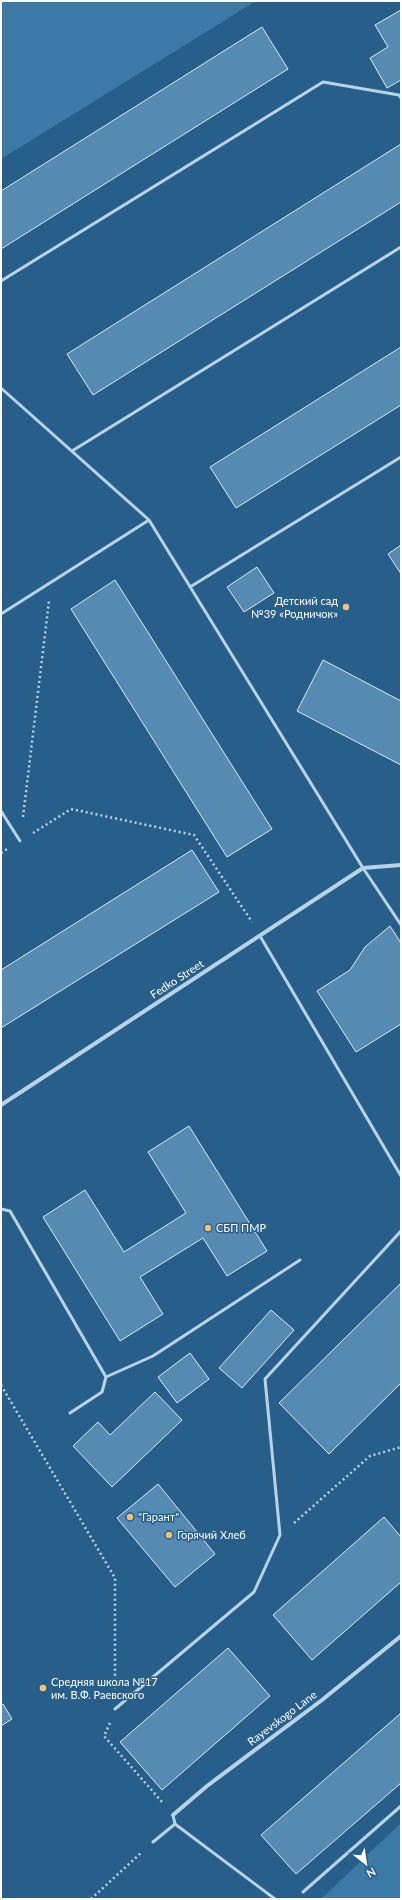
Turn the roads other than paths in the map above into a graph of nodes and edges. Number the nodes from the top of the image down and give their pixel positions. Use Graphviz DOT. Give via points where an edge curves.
graph roads {
  1 [pos="401,98"];
  2 [pos="401,247"];
  3 [pos="1,281"];
  4 [pos="1,388"];
  5 [pos="72,452"];
  6 [pos="401,457"];
  7 [pos="149,520"];
  8 [pos="190,587"];
  9 [pos="1,614"];
  10 [pos="1,811"];
  11 [pos="20,841"];
  12 [pos="401,865"];
  13 [pos="363,868"];
  14 [pos="401,925"];
  15 [pos="260,936"];
  16 [pos="1,1105"];
  17 [pos="401,1176"];
  18 [pos="1,1209"];
  19 [pos="401,1231"];
  20 [pos="300,1260"];
  21 [pos="106,1377"];
  22 [pos="70,1413"];
  23 [pos="401,1636"];
  24 [pos="115,1709"];
  25 [pos="401,1806"];
  26 [pos="174,1815"];
  27 [pos="174,1824"];
  28 [pos="153,1842"];
  29 [pos="303,1892"];
  30 [pos="275,1899"];
  1 -- 3 [label="lane" via="399,95 323,82"];
  2 -- 5 [label="lane"];
  4 -- 5 [label="lane"];
  5 -- 7 [label="lane"];
  6 -- 8 [label="lane"];
  7 -- 8 [label="lane"];
  7 -- 9 [label="lane"];
  8 -- 13 [label="lane"];
  10 -- 11 [label="lane"];
  12 -- 13 [label="street"];
  13 -- 14 [label="lane"];
  13 -- 15 [label="street, Fedko Street"];
  15 -- 16 [label="street, Fedko Street"];
  15 -- 17 [label="lane"];
  18 -- 21 [label="lane" via="10,1211"];
  19 -- 24 [label="lane" via="264,1379 280,1535 254,1592"];
  20 -- 21 [label="lane" via="153,1356"];
  21 -- 22 [label="lane" via="102,1392"];
  23 -- 26 [label="street, Rayevskogo Lane" via="322,1700 207,1786"];
  25 -- 29 [label="lane"];
  26 -- 27 [label="lane"];
  27 -- 28 [label="lane"];
  27 -- 30 [label="lane"];
}
